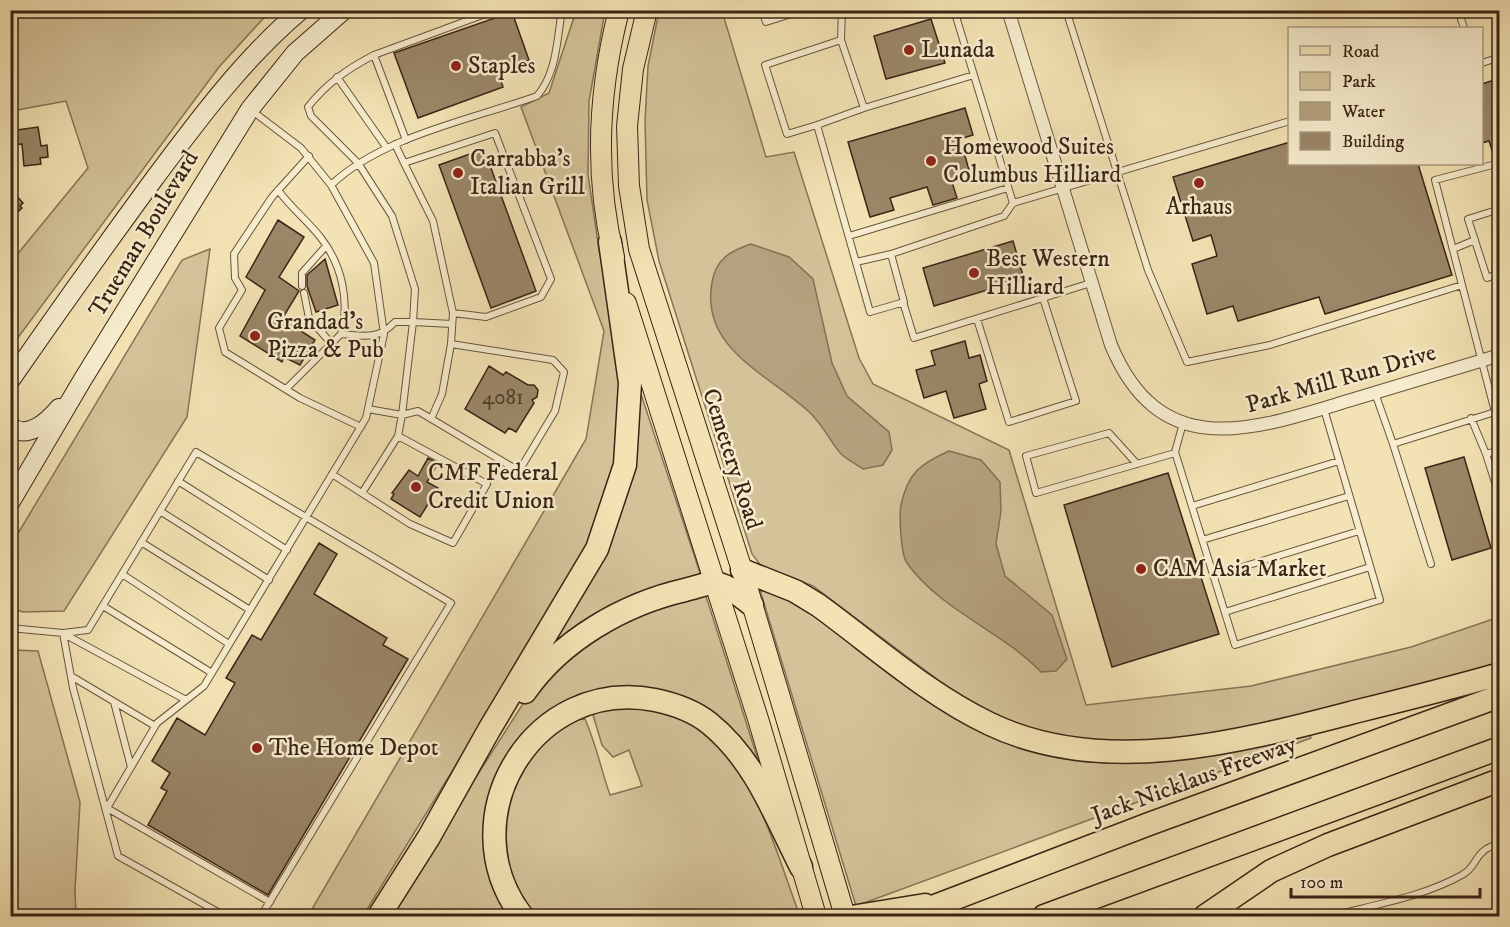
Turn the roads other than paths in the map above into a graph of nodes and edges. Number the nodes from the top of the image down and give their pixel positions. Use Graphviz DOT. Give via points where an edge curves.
graph roads {
  1 [pos="301,10"];
  2 [pos="344,10"];
  3 [pos="496,10"];
  4 [pos="562,10"];
  5 [pos="619,10"];
  6 [pos="647,10"];
  7 [pos="762,10"];
  8 [pos="804,10"];
  9 [pos="861,10"];
  10 [pos="954,10"];
  11 [pos="1008,10"];
  12 [pos="1066,10"];
  13 [pos="1458,10"];
  14 [pos="843,13"];
  15 [pos="1464,27"];
  16 [pos="841,40"];
  17 [pos="374,55"];
  18 [pos="1500,57"];
  19 [pos="1483,63"];
  20 [pos="241,69"];
  21 [pos="974,75"];
  22 [pos="337,77"];
  23 [pos="864,108"];
  24 [pos="249,109"];
  25 [pos="1288,122"];
  26 [pos="818,125"];
  27 [pos="406,140"];
  28 [pos="394,144"];
  29 [pos="386,147"];
  30 [pos="309,156"];
  31 [pos="358,163"];
  32 [pos="404,163"];
  33 [pos="1500,163"];
  34 [pos="1116,172"];
  35 [pos="331,185"];
  36 [pos="1008,188"];
  37 [pos="1062,189"];
  38 [pos="278,190"];
  39 [pos="1012,203"];
  40 [pos="1500,209"];
  41 [pos="849,236"];
  42 [pos="1475,240"];
  43 [pos="610,242"];
  44 [pos="326,246"];
  45 [pos="1453,249"];
  46 [pos="891,254"];
  47 [pos="856,262"];
  48 [pos="1500,273"];
  49 [pos="1091,283"];
  50 [pos="1462,285"];
  51 [pos="302,286"];
  52 [pos="304,293"];
  53 [pos="1043,298"];
  54 [pos="903,302"];
  55 [pos="453,313"];
  56 [pos="977,319"];
  57 [pos="413,322"];
  58 [pos="453,324"];
  59 [pos="341,334"];
  60 [pos="384,334"];
  61 [pos="330,342"];
  62 [pos="451,344"];
  63 [pos="1500,355"];
  64 [pos="1481,360"];
  65 [pos="83,379"];
  66 [pos="10,381"];
  67 [pos="286,389"];
  68 [pos="1375,393"];
  69 [pos="1323,408"];
  70 [pos="368,409"];
  71 [pos="1498,411"];
  72 [pos="402,415"];
  73 [pos="1471,418"];
  74 [pos="431,419"];
  75 [pos="1183,422"];
  76 [pos="10,426"];
  77 [pos="361,427"];
  78 [pos="398,436"];
  79 [pos="1393,444"];
  80 [pos="1500,450"];
  81 [pos="1175,453"];
  82 [pos="1486,454"];
  83 [pos="1339,461"];
  84 [pos="1137,464"];
  85 [pos="332,474"];
  86 [pos="178,481"];
  87 [pos="362,492"];
  88 [pos="1349,496"];
  89 [pos="1500,498"];
  90 [pos="10,503"];
  91 [pos="1192,506"];
  92 [pos="160,511"];
  93 [pos="306,518"];
  94 [pos="1359,531"];
  95 [pos="1202,540"];
  96 [pos="141,542"];
  97 [pos="287,550"];
  98 [pos="1431,564"];
  99 [pos="1370,567"];
  100 [pos="742,570"];
  101 [pos="122,574"];
  102 [pos="1213,576"];
  103 [pos="269,580"];
  104 [pos="714,583"];
  105 [pos="752,605"];
  106 [pos="103,606"];
  107 [pos="250,610"];
  108 [pos="1225,612"];
  109 [pos="10,628"];
  110 [pos="63,633"];
  111 [pos="229,644"];
  112 [pos="212,673"];
  113 [pos="1500,674"];
  114 [pos="70,676"];
  115 [pos="1500,696"];
  116 [pos="186,700"];
  117 [pos="114,702"];
  118 [pos="155,726"];
  119 [pos="1500,748"];
  120 [pos="131,766"];
  121 [pos="1500,780"];
  122 [pos="107,808"];
  123 [pos="429,837"];
  124 [pos="1500,843"];
  125 [pos="801,867"];
  126 [pos="270,902"];
  127 [pos="947,902"];
  128 [pos="225,916"];
  129 [pos="261,916"];
  130 [pos="380,916"];
  131 [pos="522,916"];
  132 [pos="816,916"];
  133 [pos="845,916"];
  134 [pos="856,916"];
  135 [pos="909,916"];
  136 [pos="1044,916"];
  137 [pos="1205,916"];
  138 [pos="1338,916"];
  1 -- 20 [label="main road, Trueman Boulevard"];
  2 -- 24 [label="main road, Trueman Boulevard" via="296,52"];
  3 -- 17 [label="lane"];
  4 -- 27 [label="lane" via="551,72 537,96"];
  5 -- 43 [label="main road" via="602,96 600,160"];
  6 -- 100 [label="main road, Cemetery Road" via="633,69 627,126 633,213 648,283"];
  7 -- 8 [label="lane" via="766,22"];
  9 -- 14 [label="lane"];
  10 -- 21 [label="lane"];
  11 -- 37 [label="street, Park Mill Run Drive"];
  12 -- 34 [label="lane"];
  13 -- 15 [label="lane"];
  14 -- 16 [label="lane"];
  16 -- 23 [label="lane"];
  16 -- 26 [label="lane" via="765,65 787,134"];
  17 -- 22 [label="lane"];
  17 -- 27 [label="lane"];
  18 -- 19 [label="lane"];
  20 -- 24 [label="main road" via="241,88"];
  20 -- 66 [label="main road, Trueman Boulevard" via="156,175"];
  21 -- 23 [label="lane"];
  21 -- 36 [label="lane"];
  22 -- 29 [label="lane"];
  22 -- 31 [label="lane" via="308,107 311,116"];
  23 -- 26 [label="lane"];
  24 -- 30 [label="lane"];
  24 -- 65 [label="main road, Trueman Boulevard"];
  25 -- 34 [label="lane"];
  26 -- 41 [label="lane"];
  27 -- 28 [label="lane"];
  28 -- 29 [label="lane"];
  28 -- 32 [label="lane"];
  29 -- 31 [label="lane"];
  30 -- 35 [label="lane"];
  30 -- 38 [label="lane"];
  31 -- 35 [label="lane"];
  31 -- 57 [label="lane" via="392,216 415,289"];
  32 -- 55 [label="lane" via="434,221"];
  32 -- 55 [label="lane" via="495,133 551,279 542,297 486,317"];
  33 -- 45 [label="lane" via="1435,180"];
  34 -- 37 [label="lane"];
  34 -- 50 [label="lane" via="1148,270 1187,362 1270,345"];
  35 -- 60 [label="lane" via="374,263"];
  36 -- 39 [label="lane"];
  36 -- 41 [label="lane"];
  37 -- 39 [label="lane"];
  37 -- 49 [label="street, Park Mill Run Drive"];
  38 -- 44 [label="lane"];
  38 -- 67 [label="lane" via="234,254 235,278 242,290 219,328 225,352"];
  39 -- 46 [label="lane" via="1004,216"];
  40 -- 42 [label="lane" via="1468,219"];
  41 -- 47 [label="lane"];
  42 -- 45 [label="lane"];
  42 -- 48 [label="lane" via="1486,278"];
  43 -- 104 [label="main road"];
  43 -- 123 [label="highway" via="630,383 625,465 597,549"];
  44 -- 51 [label="lane" via="302,273"];
  44 -- 59 [label="lane" via="341,273 346,316"];
  45 -- 50 [label="lane"];
  46 -- 47 [label="lane"];
  46 -- 54 [label="lane"];
  47 -- 54 [label="lane" via="870,312"];
  49 -- 53 [label="lane"];
  49 -- 75 [label="street, Park Mill Run Drive" via="1120,366 1150,402"];
  50 -- 64 [label="lane"];
  52 -- 61 [label="lane" via="309,318"];
  53 -- 56 [label="lane"];
  53 -- 56 [label="lane" via="1076,401 1009,422"];
  54 -- 56 [label="lane" via="914,338"];
  55 -- 58 [label="lane"];
  57 -- 58 [label="lane"];
  57 -- 60 [label="lane" via="395,322"];
  57 -- 72 [label="lane"];
  58 -- 62 [label="lane"];
  59 -- 60 [label="lane"];
  59 -- 61 [label="lane"];
  60 -- 70 [label="lane"];
  61 -- 67 [label="lane"];
  62 -- 74 [label="lane" via="442,394"];
  62 -- 74 [label="lane" via="553,360 564,372 555,411 519,471"];
  63 -- 64 [label="street, Park Mill Run Drive"];
  64 -- 68 [label="street, Park Mill Run Drive"];
  64 -- 71 [label="lane"];
  65 -- 76 [label="main road" via="49,420 21,432"];
  65 -- 90 [label="main road, Trueman Boulevard"];
  67 -- 77 [label="lane"];
  68 -- 69 [label="street, Park Mill Run Drive"];
  68 -- 79 [label="lane"];
  69 -- 75 [label="street, Park Mill Run Drive" via="1256,428 1219,430"];
  69 -- 83 [label="lane"];
  70 -- 72 [label="lane"];
  70 -- 77 [label="lane"];
  71 -- 73 [label="lane"];
  72 -- 74 [label="lane" via="418,411"];
  72 -- 78 [label="lane"];
  73 -- 79 [label="lane"];
  73 -- 82 [label="lane"];
  75 -- 81 [label="lane"];
  77 -- 85 [label="lane"];
  78 -- 87 [label="lane"];
  78 -- 87 [label="lane" via="488,483 453,543 410,524"];
  79 -- 98 [label="lane"];
  80 -- 82 [label="lane"];
  81 -- 84 [label="lane"];
  81 -- 91 [label="lane"];
  82 -- 89 [label="lane"];
  83 -- 88 [label="lane"];
  83 -- 91 [label="lane"];
  84 -- 84 [label="lane" via="1036,493 1026,456 1109,433"];
  85 -- 87 [label="lane"];
  85 -- 93 [label="lane"];
  86 -- 92 [label="lane"];
  86 -- 93 [label="lane" via="196,452"];
  86 -- 97 [label="lane"];
  88 -- 94 [label="lane"];
  88 -- 95 [label="lane"];
  91 -- 95 [label="lane"];
  92 -- 96 [label="lane"];
  92 -- 103 [label="lane"];
  93 -- 97 [label="lane"];
  93 -- 126 [label="lane" via="451,603"];
  94 -- 99 [label="lane"];
  94 -- 102 [label="lane"];
  95 -- 102 [label="lane"];
  96 -- 101 [label="lane"];
  96 -- 107 [label="lane"];
  97 -- 103 [label="lane"];
  99 -- 108 [label="lane"];
  99 -- 108 [label="lane" via="1380,600 1235,645"];
  100 -- 105 [label="main road, Cemetery Road"];
  100 -- 113 [label="highway" via="795,591 818,605 955,705 1035,741 1067,747 1158,750 1218,742 1293,728"];
  101 -- 106 [label="lane"];
  101 -- 111 [label="lane"];
  102 -- 108 [label="lane"];
  103 -- 107 [label="lane"];
  104 -- 105 [label="highway"];
  104 -- 123 [label="highway" via="641,605 606,621 564,648 538,674"];
  104 -- 125 [label="main road"];
  105 -- 133 [label="main road, Cemetery Road"];
  106 -- 110 [label="lane" via="88,630"];
  106 -- 112 [label="lane"];
  107 -- 111 [label="lane"];
  109 -- 110 [label="lane"];
  110 -- 114 [label="lane"];
  110 -- 116 [label="lane"];
  111 -- 112 [label="lane"];
  112 -- 116 [label="lane" via="204,686"];
  114 -- 117 [label="lane"];
  114 -- 122 [label="lane"];
  115 -- 127 [label="highway, Jack Nicklaus Freeway"];
  116 -- 118 [label="lane"];
  117 -- 118 [label="lane"];
  117 -- 120 [label="lane"];
  118 -- 120 [label="lane"];
  119 -- 136 [label="highway"];
  120 -- 122 [label="lane"];
  121 -- 137 [label="highway" via="1328,845 1271,871"];
  122 -- 126 [label="lane"];
  122 -- 128 [label="lane" via="118,856"];
  123 -- 130 [label="highway"];
  124 -- 138 [label="lane" via="1484,848 1465,874 1416,895"];
  125 -- 131 [label="highway" via="760,783 742,756 707,721 663,701 607,699 566,713 534,736 510,770 499,795 495,852 503,881"];
  125 -- 132 [label="main road"];
  126 -- 129 [label="lane"];
  127 -- 134 [label="highway"];
  127 -- 135 [label="highway, Jack Nicklaus Freeway"];
}
